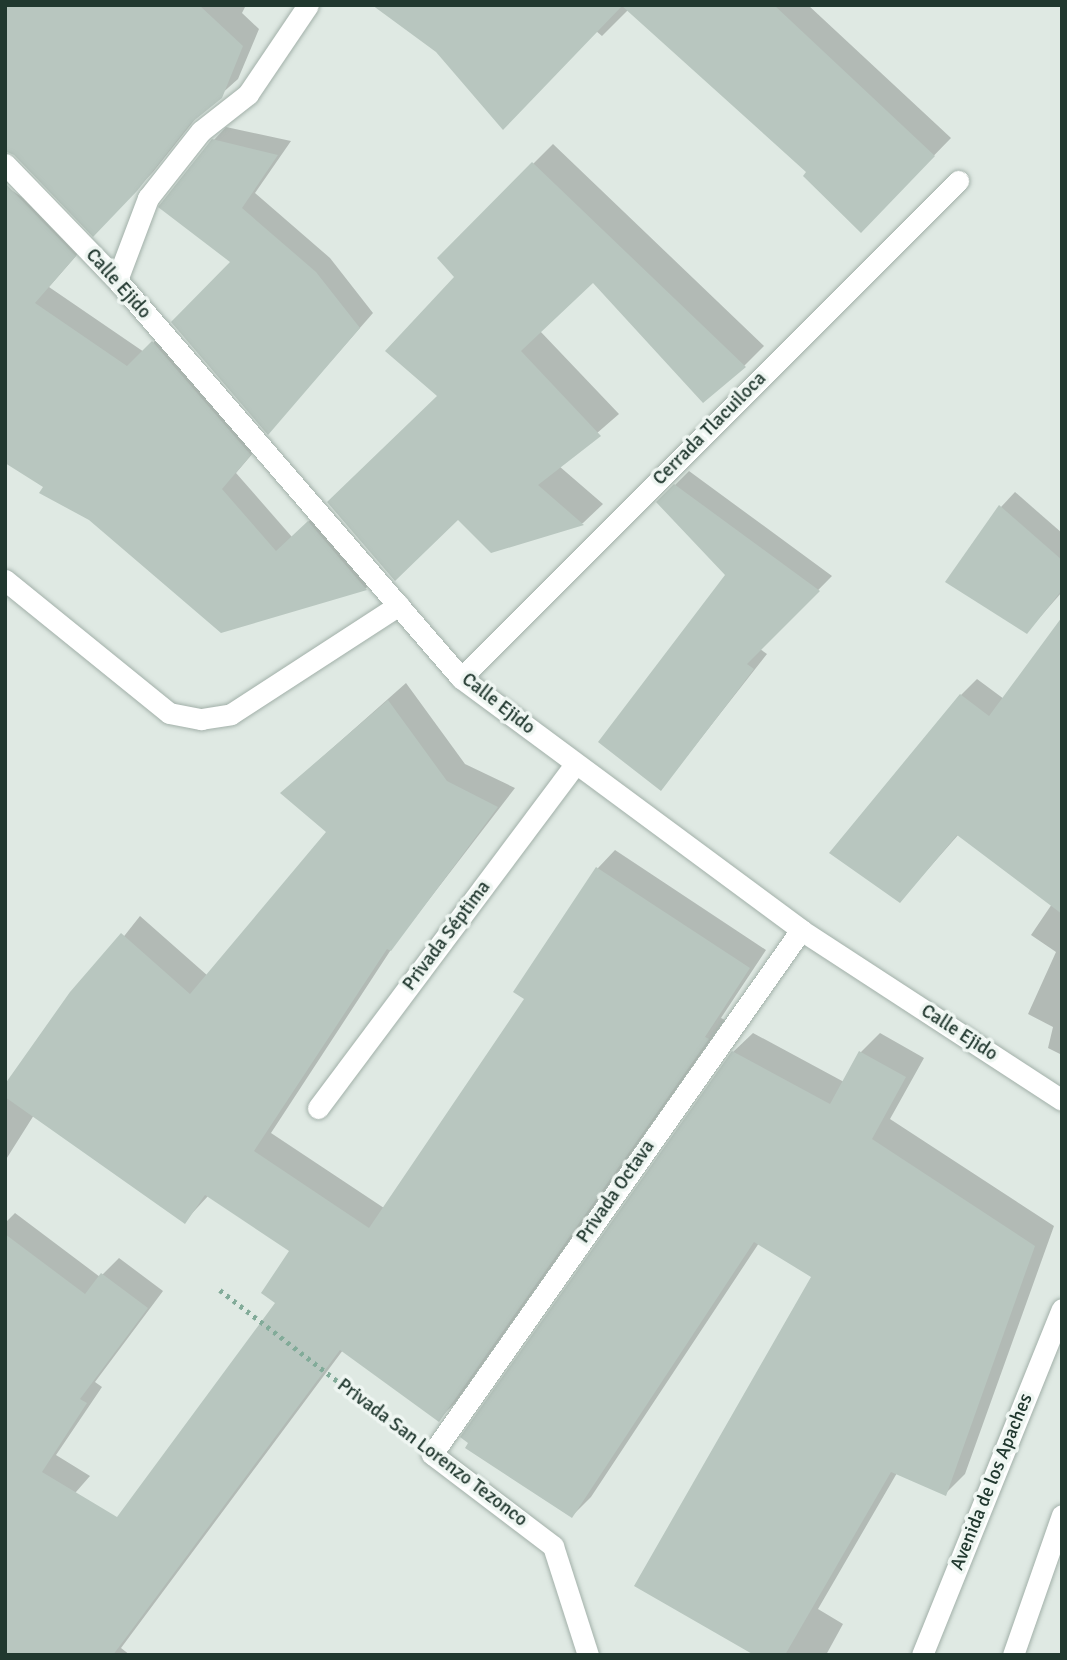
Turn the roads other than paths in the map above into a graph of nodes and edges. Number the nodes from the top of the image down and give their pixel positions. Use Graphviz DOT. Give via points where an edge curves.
graph roads {
  1 [pos="308,5"];
  2 [pos="5,164"];
  3 [pos="958,181"];
  4 [pos="117,280"];
  5 [pos="5,580"];
  6 [pos="399,605"];
  7 [pos="461,677"];
  8 [pos="575,764"];
  9 [pos="801,930"];
  10 [pos="1062,1100"];
  11 [pos="318,1108"];
  12 [pos="1062,1309"];
  13 [pos="432,1454"];
  14 [pos="1062,1515"];
  15 [pos="588,1655"];
  16 [pos="922,1655"];
  17 [pos="1013,1655"];
  1 -- 4 [label="street" via="248,94 201,131 148,198"];
  2 -- 4 [label="street, Calle Ejido"];
  3 -- 7 [label="street, Cerrada Tlacuiloca"];
  4 -- 6 [label="street, Calle Ejido"];
  5 -- 6 [label="street" via="169,713 201,719 231,714"];
  6 -- 7 [label="street, Calle Ejido"];
  7 -- 8 [label="street, Calle Ejido"];
  8 -- 9 [label="street, Calle Ejido"];
  8 -- 11 [label="street, Privada Séptima"];
  9 -- 10 [label="street, Calle Ejido"];
  9 -- 13 [label="street, Privada Octava"];
  12 -- 16 [label="street, Avenida de los Apaches"];
  13 -- 15 [label="street, Privada San Lorenzo Tezonco" via="552,1546"];
  14 -- 17 [label="street"];
}
